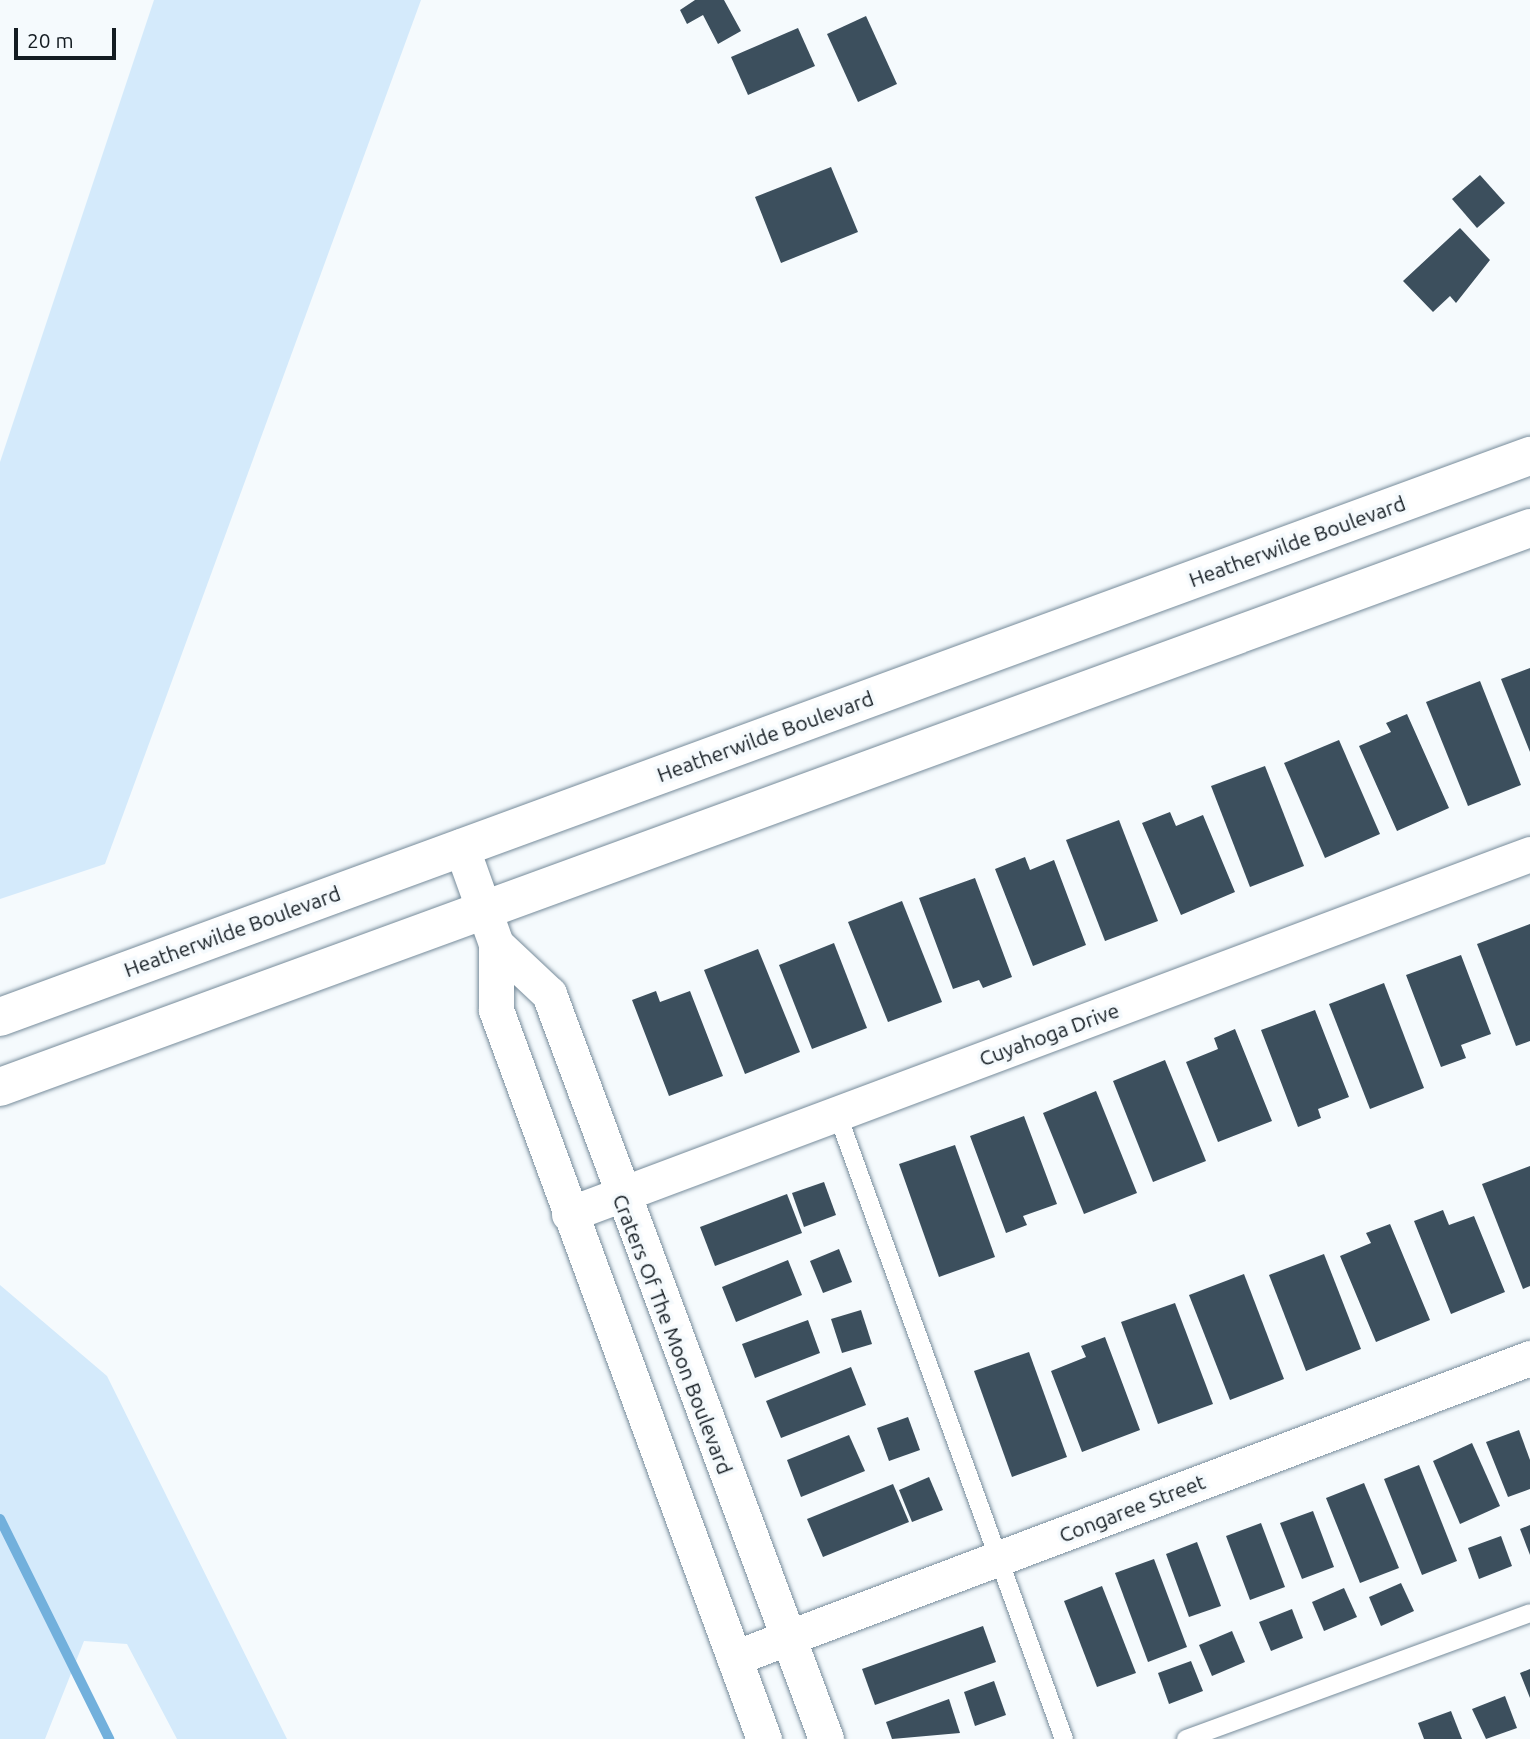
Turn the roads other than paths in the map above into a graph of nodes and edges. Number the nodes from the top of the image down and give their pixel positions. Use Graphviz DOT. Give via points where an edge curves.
graph roads {
  1 [pos="1530,456"];
  2 [pos="1530,527"];
  3 [pos="461,846"];
  4 [pos="1530,854"];
  5 [pos="490,927"];
  6 [pos="0,1017"];
  7 [pos="0,1087"];
  8 [pos="837,1113"];
  9 [pos="620,1194"];
  10 [pos="569,1214"];
  11 [pos="1530,1358"];
  12 [pos="999,1559"];
  13 [pos="1530,1613"];
  14 [pos="788,1638"];
  15 [pos="734,1658"];
  16 [pos="764,1739"];
  17 [pos="827,1739"];
  18 [pos="1065,1739"];
  19 [pos="1186,1739"];
  1 -- 3 [label="main road, Heatherwilde Boulevard"];
  2 -- 5 [label="main road"];
  3 -- 5 [label="street, Craters Of The Moon Boulevard"];
  3 -- 6 [label="main road, Heatherwilde Boulevard"];
  4 -- 8 [label="street, Cuyahoga Drive"];
  5 -- 7 [label="main road"];
  5 -- 9 [label="street, Craters Of The Moon Boulevard" via="549,994"];
  5 -- 10 [label="street, Craters Of The Moon Boulevard" via="496,1010"];
  8 -- 9 [label="street, Cuyahoga Drive"];
  8 -- 12 [label="lane"];
  9 -- 10 [label="street, Cuyahoga Drive"];
  9 -- 14 [label="street, Craters Of The Moon Boulevard"];
  10 -- 15 [label="street, Craters Of The Moon Boulevard"];
  11 -- 12 [label="street, Congaree Street"];
  12 -- 14 [label="street, Congaree Street"];
  12 -- 18 [label="lane"];
  13 -- 19 [label="lane"];
  14 -- 15 [label="street, Congaree Street"];
  14 -- 17 [label="street, Craters Of The Moon Boulevard"];
  15 -- 16 [label="street, Craters Of The Moon Boulevard"];
}
